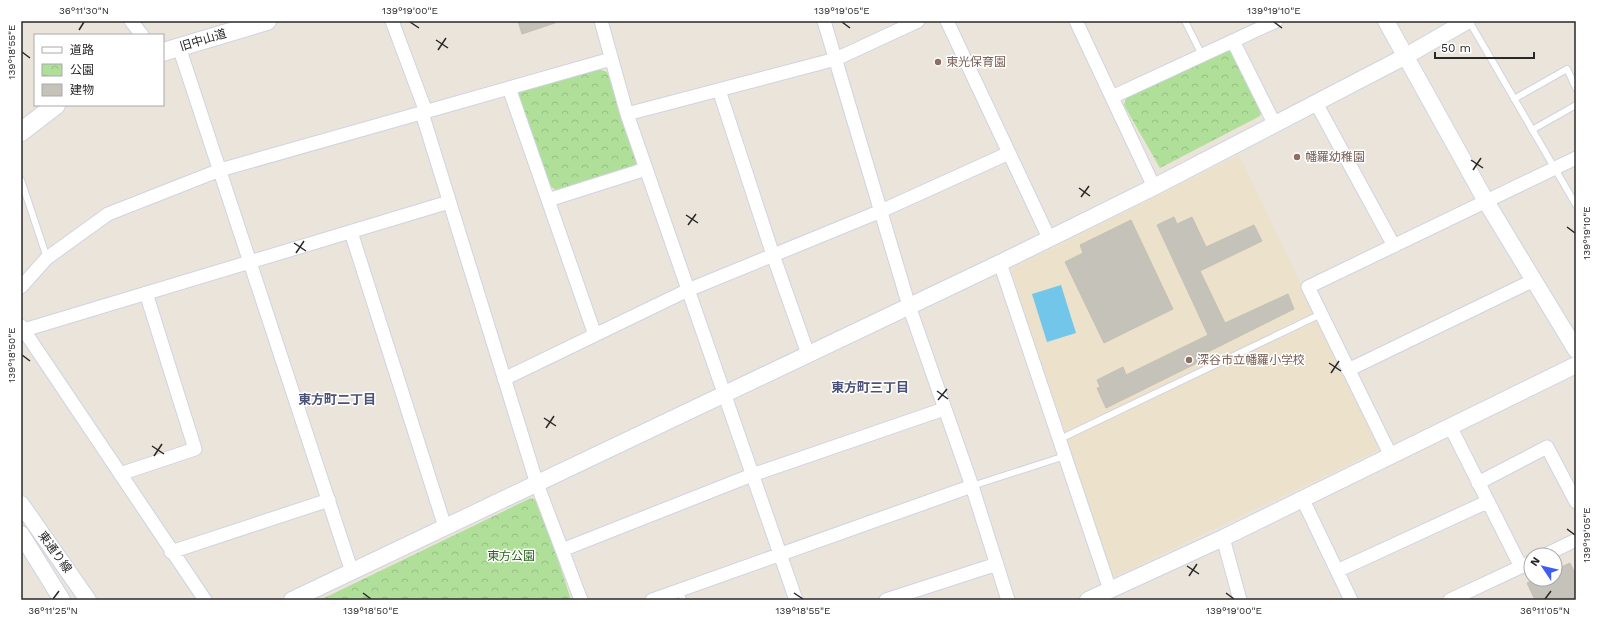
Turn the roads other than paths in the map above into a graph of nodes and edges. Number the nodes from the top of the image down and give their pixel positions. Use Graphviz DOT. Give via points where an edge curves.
graph roads {
  1 [pos="131,21"];
  2 [pos="267,21"];
  3 [pos="392,21"];
  4 [pos="824,21"];
  5 [pos="918,21"];
  6 [pos="947,21"];
  7 [pos="1076,21"];
  8 [pos="1185,21"];
  9 [pos="1276,21"];
  10 [pos="1386,21"];
  11 [pos="1468,21"];
  12 [pos="604,22"];
  13 [pos="141,34"];
  14 [pos="1232,41"];
  15 [pos="171,50"];
  16 [pos="1203,55"];
  17 [pos="1406,56"];
  18 [pos="611,59"];
  19 [pos="836,59"];
  20 [pos="509,88"];
  21 [pos="1576,88"];
  22 [pos="720,90"];
  23 [pos="1112,97"];
  24 [pos="1514,99"];
  25 [pos="1316,103"];
  26 [pos="1576,105"];
  27 [pos="55,106"];
  28 [pos="424,113"];
  29 [pos="627,114"];
  30 [pos="1275,125"];
  31 [pos="1532,130"];
  32 [pos="21,132"];
  33 [pos="1009,153"];
  34 [pos="1576,158"];
  35 [pos="646,169"];
  36 [pos="1555,169"];
  37 [pos="220,170"];
  38 [pos="21,180"];
  39 [pos="1154,187"];
  40 [pos="548,200"];
  41 [pos="449,202"];
  42 [pos="1487,203"];
  43 [pos="1576,205"];
  44 [pos="881,211"];
  45 [pos="351,232"];
  46 [pos="1049,238"];
  47 [pos="1394,246"];
  48 [pos="773,255"];
  49 [pos="47,258"];
  50 [pos="250,262"];
  51 [pos="1000,263"];
  52 [pos="1534,280"];
  53 [pos="21,287"];
  54 [pos="688,290"];
  55 [pos="146,293"];
  56 [pos="909,306"];
  57 [pos="1321,314"];
  58 [pos="22,328"];
  59 [pos="595,335"];
  60 [pos="1576,350"];
  61 [pos="808,354"];
  62 [pos="1576,365"];
  63 [pos="1348,370"];
  64 [pos="504,379"];
  65 [pos="724,394"];
  66 [pos="944,409"];
  67 [pos="1451,428"];
  68 [pos="1060,439"];
  69 [pos="1065,456"];
  70 [pos="1391,456"];
  71 [pos="120,474"];
  72 [pos="752,475"];
  73 [pos="1478,482"];
  74 [pos="537,484"];
  75 [pos="972,486"];
  76 [pos="329,500"];
  77 [pos="1303,500"];
  78 [pos="1487,502"];
  79 [pos="1576,502"];
  80 [pos="21,504"];
  81 [pos="445,527"];
  82 [pos="21,534"];
  83 [pos="1223,538"];
  84 [pos="1576,540"];
  85 [pos="1562,547"];
  86 [pos="562,550"];
  87 [pos="171,552"];
  88 [pos="780,556"];
  89 [pos="1523,559"];
  90 [pos="997,564"];
  91 [pos="1523,565"];
  92 [pos="1337,571"];
  93 [pos="352,572"];
  94 [pos="1110,590"];
  95 [pos="682,595"];
  96 [pos="62,600"];
  97 [pos="88,600"];
  98 [pos="205,600"];
  99 [pos="292,600"];
  100 [pos="581,600"];
  101 [pos="652,600"];
  102 [pos="796,600"];
  103 [pos="886,600"];
  104 [pos="1008,600"];
  105 [pos="1088,600"];
  106 [pos="1240,600"];
  107 [pos="1351,600"];
  108 [pos="1450,600"];
  1 -- 13 [label="street"];
  2 -- 15 [label="main road, 旧中山道"];
  3 -- 28 [label="street"];
  4 -- 19 [label="street"];
  5 -- 19 [label="street"];
  6 -- 33 [label="street"];
  7 -- 23 [label="street"];
  8 -- 16 [label="lane"];
  9 -- 14 [label="street"];
  10 -- 17 [label="street"];
  11 -- 17 [label="street"];
  11 -- 24 [label="lane"];
  12 -- 18 [label="street"];
  14 -- 16 [label="street"];
  14 -- 30 [label="street"];
  15 -- 37 [label="street"];
  16 -- 23 [label="street"];
  17 -- 25 [label="street"];
  17 -- 42 [label="street"];
  18 -- 20 [label="street"];
  18 -- 29 [label="street"];
  19 -- 22 [label="street"];
  19 -- 44 [label="street"];
  20 -- 28 [label="street"];
  20 -- 40 [label="street"];
  21 -- 24 [label="lane" via="1567,69"];
  22 -- 29 [label="street"];
  22 -- 48 [label="street"];
  23 -- 39 [label="street"];
  24 -- 31 [label="lane"];
  25 -- 30 [label="street"];
  25 -- 47 [label="street"];
  26 -- 31 [label="lane"];
  27 -- 32 [label="main road"];
  28 -- 37 [label="street"];
  28 -- 41 [label="street"];
  29 -- 35 [label="street"];
  30 -- 39 [label="street"];
  31 -- 36 [label="lane"];
  33 -- 44 [label="street"];
  33 -- 46 [label="street"];
  34 -- 36 [label="street"];
  35 -- 40 [label="street"];
  35 -- 54 [label="street"];
  36 -- 42 [label="street"];
  36 -- 43 [label="lane"];
  37 -- 49 [label="street" via="108,214"];
  37 -- 50 [label="street"];
  38 -- 49 [label="lane"];
  39 -- 46 [label="street"];
  40 -- 59 [label="street"];
  41 -- 45 [label="street"];
  41 -- 64 [label="street"];
  42 -- 47 [label="street"];
  42 -- 52 [label="street"];
  44 -- 48 [label="street"];
  44 -- 56 [label="street"];
  45 -- 50 [label="street"];
  45 -- 81 [label="street"];
  46 -- 51 [label="street"];
  47 -- 57 [label="street" via="1308,287"];
  48 -- 54 [label="street"];
  48 -- 61 [label="street"];
  49 -- 53 [label="street"];
  50 -- 55 [label="street"];
  50 -- 76 [label="street"];
  51 -- 56 [label="street"];
  51 -- 68 [label="street"];
  52 -- 60 [label="street"];
  52 -- 63 [label="street"];
  54 -- 59 [label="street"];
  54 -- 65 [label="street"];
  55 -- 58 [label="street"];
  55 -- 71 [label="street" via="195,449"];
  56 -- 61 [label="street"];
  56 -- 66 [label="street"];
  57 -- 63 [label="street"];
  57 -- 68 [label="lane"];
  58 -- 71 [label="street"];
  59 -- 64 [label="street"];
  61 -- 65 [label="street"];
  62 -- 67 [label="street"];
  63 -- 70 [label="street"];
  64 -- 74 [label="street"];
  65 -- 72 [label="street"];
  65 -- 74 [label="street"];
  66 -- 72 [label="street"];
  66 -- 75 [label="street"];
  67 -- 70 [label="street"];
  67 -- 73 [label="street"];
  68 -- 69 [label="street"];
  69 -- 75 [label="lane"];
  69 -- 94 [label="street"];
  70 -- 77 [label="street"];
  71 -- 87 [label="street"];
  72 -- 86 [label="street"];
  72 -- 88 [label="street"];
  73 -- 78 [label="street"];
  73 -- 79 [label="street" via="1547,448"];
  74 -- 81 [label="street"];
  74 -- 86 [label="street"];
  75 -- 88 [label="street"];
  75 -- 90 [label="street"];
  76 -- 87 [label="street"];
  76 -- 93 [label="street"];
  77 -- 83 [label="street"];
  77 -- 92 [label="street"];
  78 -- 89 [label="street"];
  78 -- 92 [label="street"];
  80 -- 97 [label="street, 東通り線"];
  81 -- 93 [label="street"];
  82 -- 96 [label="street, 東通り線"];
  83 -- 94 [label="street"];
  83 -- 106 [label="street"];
  84 -- 85 [label="street"];
  86 -- 100 [label="street"];
  87 -- 98 [label="street"];
  88 -- 95 [label="street"];
  88 -- 102 [label="street"];
  90 -- 103 [label="street"];
  90 -- 104 [label="street"];
  91 -- 108 [label="street"];
  92 -- 107 [label="street"];
  93 -- 99 [label="street"];
  94 -- 105 [label="street"];
  95 -- 101 [label="street"];
}
